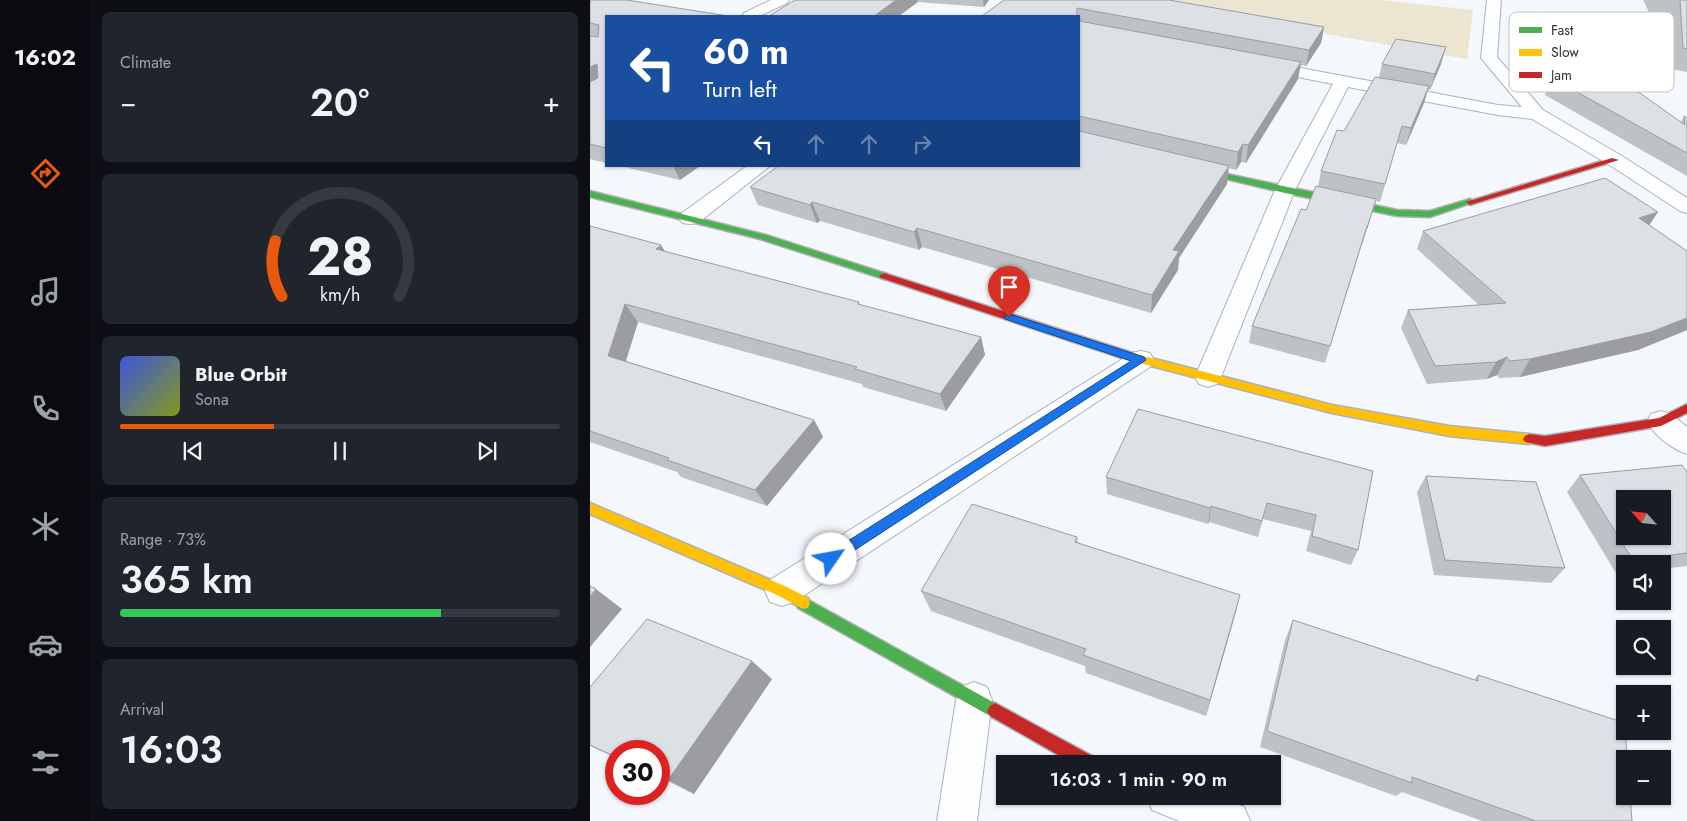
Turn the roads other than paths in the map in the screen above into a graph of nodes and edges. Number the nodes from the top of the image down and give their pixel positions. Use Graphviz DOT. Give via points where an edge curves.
graph roads {
  1 [pos="782,0"];
  2 [pos="1494,0"];
  3 [pos="751,15"];
  4 [pos="1245,62"];
  5 [pos="1343,81"];
  6 [pos="1509,81"];
  7 [pos="1518,92"];
  8 [pos="1537,114"];
  9 [pos="1615,160"];
  10 [pos="1182,165"];
  11 [pos="759,167"];
  12 [pos="1285,190"];
  13 [pos="590,194"];
  14 [pos="1687,207"];
  15 [pos="690,218"];
  16 [pos="1141,360"];
  17 [pos="1208,377"];
  18 [pos="1687,408"];
  19 [pos="1661,422"];
  20 [pos="1687,443"];
  21 [pos="590,508"];
  22 [pos="782,591"];
  23 [pos="974,700"];
  24 [pos="1074,755"];
  25 [pos="1189,805"];
  26 [pos="957,821"];
  27 [pos="1230,821"];
  1 -- 3 [label="street"];
  2 -- 6 [label="street" via="1489,58"];
  4 -- 5 [label="street"];
  5 -- 8 [label="street" via="1498,110"];
  5 -- 12 [label="street"];
  7 -- 8 [label="street"];
  8 -- 9 [label="street"];
  9 -- 12 [label="street" via="1430,214 1397,212"];
  9 -- 14 [label="street"];
  10 -- 12 [label="street"];
  11 -- 15 [label="street"];
  12 -- 17 [label="street"];
  13 -- 15 [label="street"];
  15 -- 16 [label="street" via="763,238"];
  16 -- 17 [label="street"];
  16 -- 22 [label="street"];
  17 -- 19 [label="street" via="1332,409 1449,432 1545,441"];
  18 -- 19 [label="street"];
  19 -- 20 [label="street"];
  21 -- 22 [label="street"];
  22 -- 23 [label="street"];
  23 -- 24 [label="street"];
  23 -- 26 [label="street"];
  25 -- 27 [label="street"];
}
